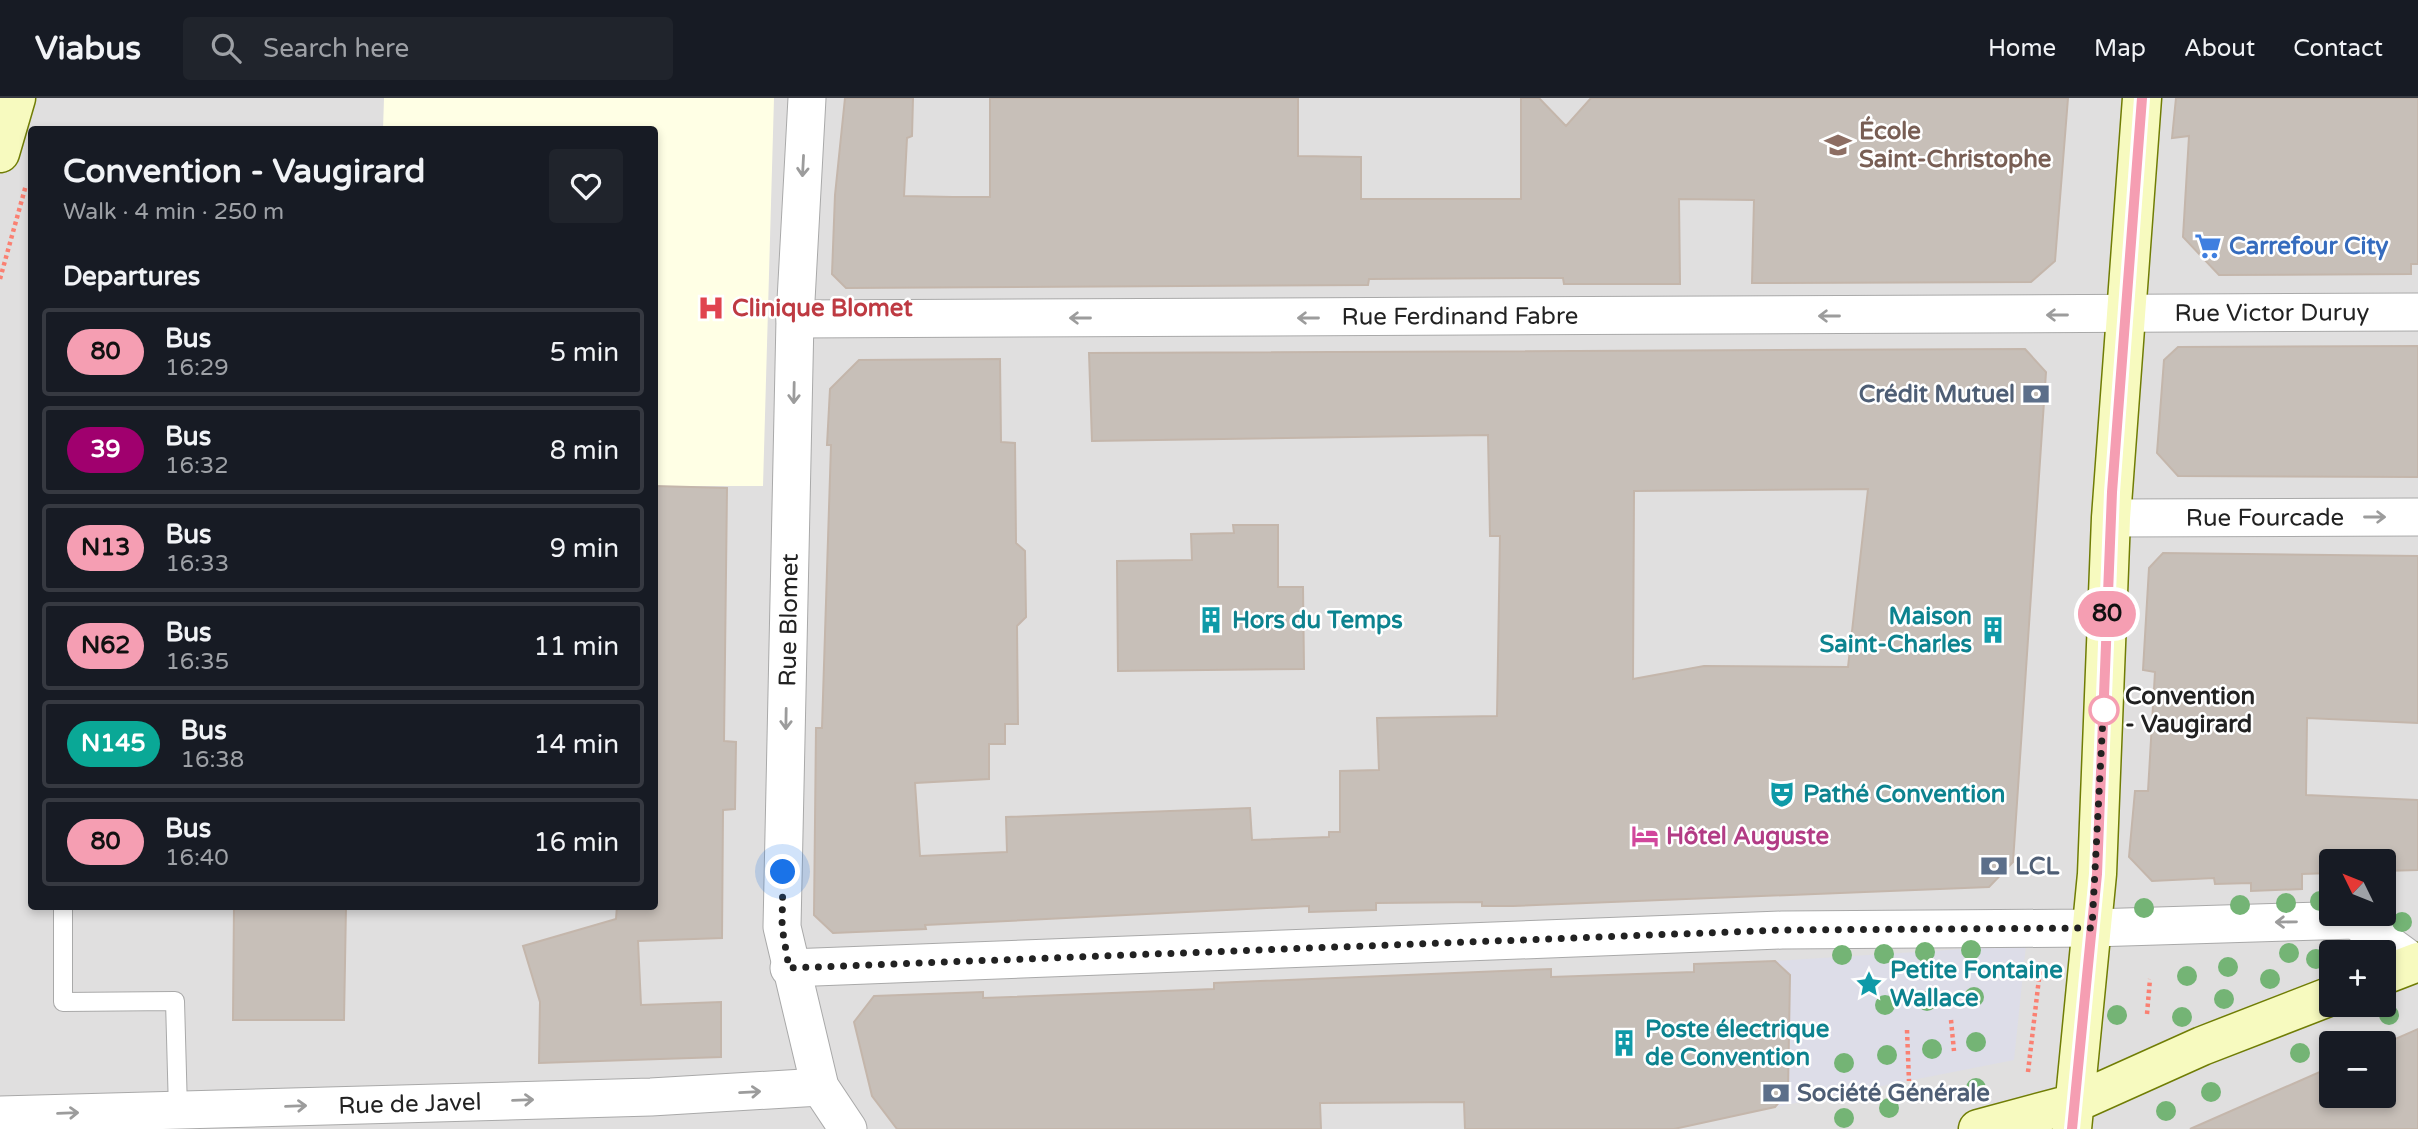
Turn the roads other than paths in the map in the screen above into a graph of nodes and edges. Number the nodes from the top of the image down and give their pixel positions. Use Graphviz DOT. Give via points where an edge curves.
graph roads {
  1 [pos="16,98"];
  2 [pos="807,98"];
  3 [pos="2142,98"];
  4 [pos="0,153"];
  5 [pos="2418,312"];
  6 [pos="2125,314"];
  7 [pos="795,319"];
  8 [pos="2418,517"];
  9 [pos="2111,518"];
  10 [pos="62,910"];
  11 [pos="2092,928"];
  12 [pos="2405,967"];
  13 [pos="789,968"];
  14 [pos="2319,1001"];
  15 [pos="820,1087"];
  16 [pos="178,1110"];
  17 [pos="0,1115"];
  18 [pos="2074,1116"];
  19 [pos="848,1129"];
  20 [pos="1978,1129"];
  1 -- 4 [label="main road"];
  2 -- 7 [label="street, Rue Blomet, one-way"];
  3 -- 6 [label="main road"];
  5 -- 6 [label="street, Rue Victor Duruy"];
  6 -- 7 [label="street, Rue Ferdinand Fabre, one-way"];
  6 -- 9 [label="main road"];
  7 -- 13 [label="street, Rue Blomet, one-way" via="782,927"];
  9 -- 8 [label="street, Rue Fourcade, one-way"];
  9 -- 11 [label="main road"];
  10 -- 16 [label="lane" via="64,1002 176,1001"];
  12 -- 11 [label="street, one-way" via="2355,920"];
  11 -- 13 [label="street" via="1782,930"];
  11 -- 18 [label="main road"];
  13 -- 15 [label="street, Rue Blomet"];
  14 -- 18 [label="main road" via="2202,1046"];
  16 -- 15 [label="street, Rue de Javel, one-way" via="651,1097"];
  15 -- 19 [label="street, Rue Blomet"];
  17 -- 16 [label="street, Rue de Javel, one-way"];
  18 -- 20 [label="main road"];
}
